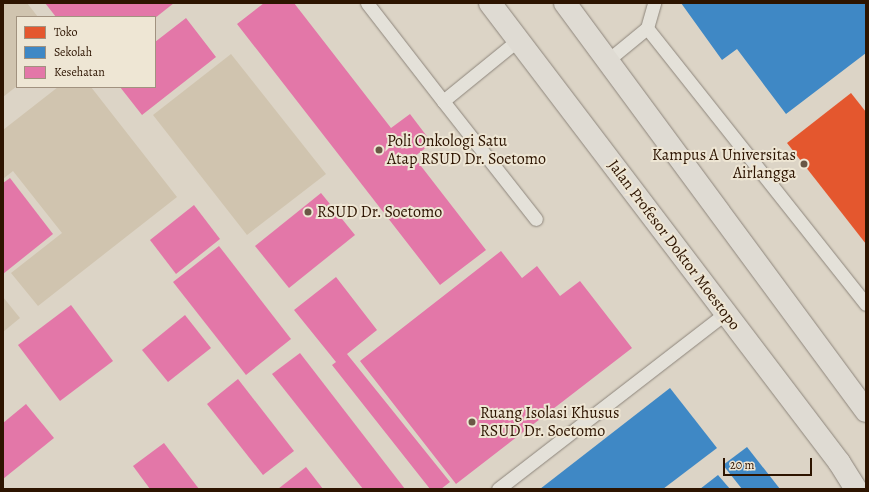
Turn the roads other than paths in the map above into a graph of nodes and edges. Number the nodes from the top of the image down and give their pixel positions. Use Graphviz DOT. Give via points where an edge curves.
graph roads {
  1 [pos="367,3"];
  2 [pos="490,3"];
  3 [pos="564,3"];
  4 [pos="654,3"];
  5 [pos="647,28"];
  6 [pos="518,40"];
  7 [pos="608,60"];
  8 [pos="444,101"];
  9 [pos="536,219"];
  10 [pos="866,304"];
  11 [pos="726,313"];
  12 [pos="866,411"];
  13 [pos="498,489"];
  14 [pos="856,489"];
  1 -- 8 [label="lane"];
  2 -- 6 [label="main road, Jalan Profesor Doktor Moestopo"];
  3 -- 7 [label="main road"];
  4 -- 5 [label="lane"];
  5 -- 7 [label="lane"];
  5 -- 10 [label="lane"];
  6 -- 8 [label="lane"];
  6 -- 11 [label="main road, Jalan Profesor Doktor Moestopo"];
  7 -- 12 [label="main road"];
  8 -- 9 [label="lane"];
  11 -- 13 [label="lane"];
  11 -- 14 [label="main road, Jalan Profesor Doktor Moestopo"];
}
